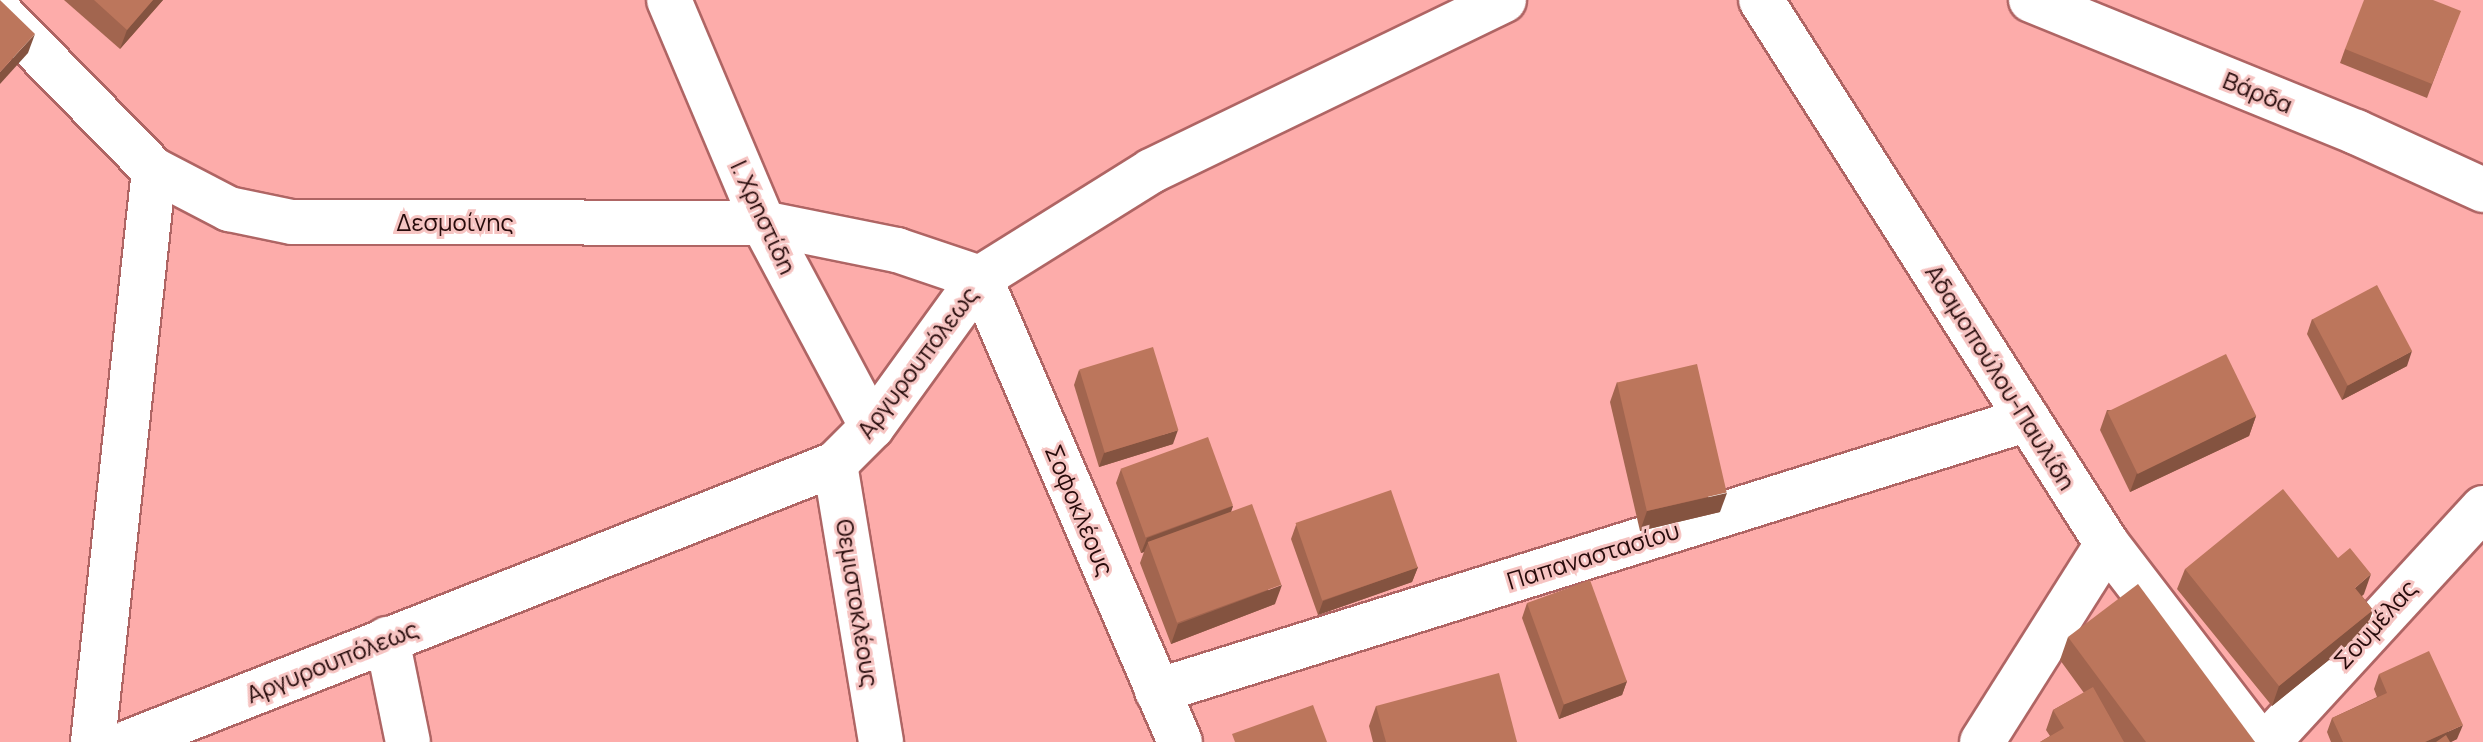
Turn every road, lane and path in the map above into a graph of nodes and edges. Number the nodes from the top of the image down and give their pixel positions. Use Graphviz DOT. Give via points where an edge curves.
graph roads {
  1 [pos="669,0"];
  2 [pos="1504,0"];
  3 [pos="1761,0"];
  4 [pos="2031,0"];
  5 [pos="0,13"];
  6 [pos="154,170"];
  7 [pos="2483,190"];
  8 [pos="763,223"];
  9 [pos="980,278"];
  10 [pos="2028,419"];
  11 [pos="872,427"];
  12 [pos="835,464"];
  13 [pos="2483,508"];
  14 [pos="2107,544"];
  15 [pos="387,639"];
  16 [pos="1157,691"];
  17 [pos="93,742"];
  18 [pos="129,742"];
  19 [pos="408,742"];
  20 [pos="881,742"];
  21 [pos="1180,742"];
  22 [pos="1982,742"];
  23 [pos="2259,742"];
  24 [pos="2268,742"];
  1 -- 8 [label="street, Ι. Χρηστίδη"];
  2 -- 9 [label="street, Αργυρουπόλεως" via="1151,171"];
  3 -- 10 [label="street, Αδαμοπούλου-Παυλίδη"];
  4 -- 7 [label="street, Βάρδα" via="2356,132"];
  5 -- 6 [label="street, Δεσμοίνης"];
  6 -- 8 [label="street, Δεσμοίνης" via="229,209 292,222"];
  6 -- 17 [label="street"];
  8 -- 9 [label="street, Δεσμοίνης" via="897,250"];
  8 -- 11 [label="street, Ι. Χρηστίδη"];
  9 -- 11 [label="street, Αργυρουπόλεως"];
  9 -- 16 [label="street, Σοφοκλέους"];
  10 -- 14 [label="street, Αδαμοπούλου-Παυλίδη"];
  10 -- 16 [label="street, Παπαναστασίου"];
  11 -- 12 [label="street, Αργυρουπόλεως"];
  12 -- 15 [label="street, Αργυρουπόλεως"];
  12 -- 20 [label="street, Θεμιστοκλέους"];
  13 -- 24 [label="street, Σουμέλας"];
  14 -- 22 [label="street"];
  14 -- 23 [label="street, Αδαμοπούλου-Παυλίδη"];
  15 -- 18 [label="street, Αργυρουπόλεως"];
  15 -- 19 [label="street"];
  16 -- 21 [label="street, Σοφοκλέους"];
}
